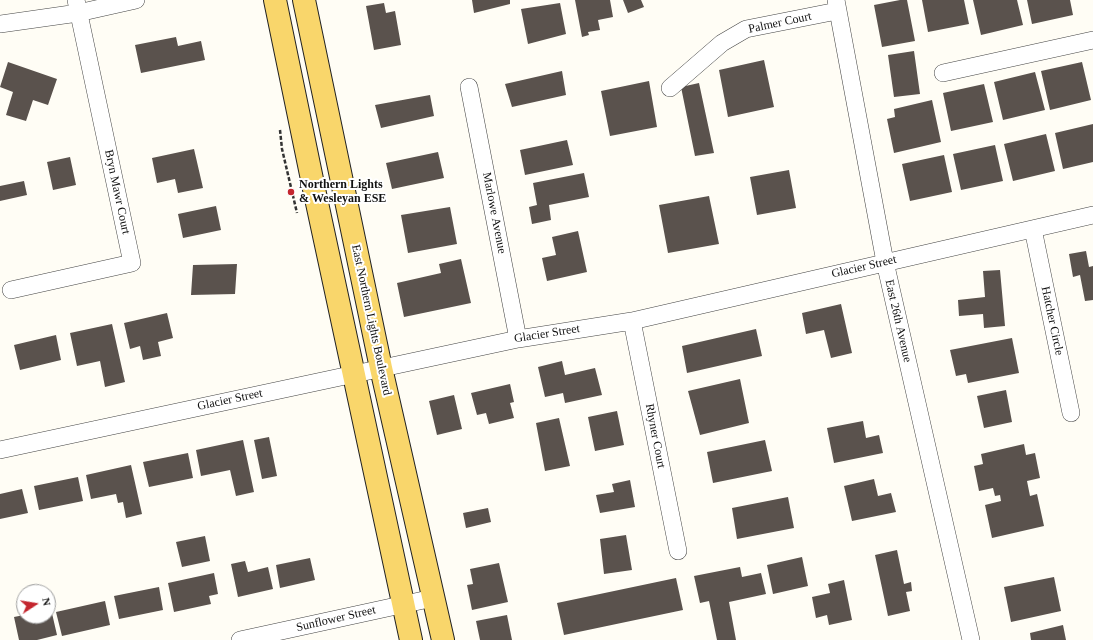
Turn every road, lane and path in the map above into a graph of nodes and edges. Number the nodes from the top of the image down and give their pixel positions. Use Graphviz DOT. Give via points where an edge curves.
graph roads {
  1 [pos="136,0"];
  2 [pos="275,0"];
  3 [pos="304,0"];
  4 [pos="77,6"];
  5 [pos="836,6"];
  6 [pos="0,24"];
  7 [pos="1093,40"];
  8 [pos="943,73"];
  9 [pos="469,87"];
  10 [pos="670,88"];
  11 [pos="1093,215"];
  12 [pos="1033,229"];
  13 [pos="885,262"];
  14 [pos="11,290"];
  15 [pos="632,321"];
  16 [pos="518,339"];
  17 [pos="381,368"];
  18 [pos="354,374"];
  19 [pos="1071,413"];
  20 [pos="0,450"];
  21 [pos="678,551"];
  22 [pos="433,598"];
  23 [pos="403,604"];
  24 [pos="240,640"];
  25 [pos="411,640"];
  26 [pos="442,640"];
  27 [pos="971,640"];
  1 -- 4 [label="street"];
  2 -- 18 [label="main road"];
  3 -- 17 [label="main road, East Northern Lights Boulevard"];
  4 -- 6 [label="street"];
  4 -- 14 [label="street, Bryn Mawr Court" via="132,263"];
  5 -- 10 [label="street, Palmer Court" via="746,29 722,43"];
  5 -- 13 [label="street, East 26th Avenue"];
  7 -- 8 [label="street"];
  9 -- 16 [label="street, Marlowe Avenue"];
  11 -- 12 [label="street, Glacier Street"];
  12 -- 13 [label="street, Glacier Street"];
  12 -- 19 [label="street, Hatcher Circle"];
  13 -- 15 [label="street, Glacier Street"];
  13 -- 27 [label="street, East 26th Avenue"];
  15 -- 16 [label="street, Glacier Street"];
  15 -- 21 [label="street, Rhyner Court"];
  16 -- 17 [label="street, Glacier Street"];
  17 -- 18 [label="street, Glacier Street"];
  17 -- 22 [label="main road, East Northern Lights Boulevard"];
  18 -- 20 [label="street, Glacier Street"];
  18 -- 23 [label="main road"];
  22 -- 23 [label="street, Sunflower Street"];
  22 -- 26 [label="main road, East Northern Lights Boulevard"];
  23 -- 24 [label="street, Sunflower Street"];
  23 -- 25 [label="main road"];
}
